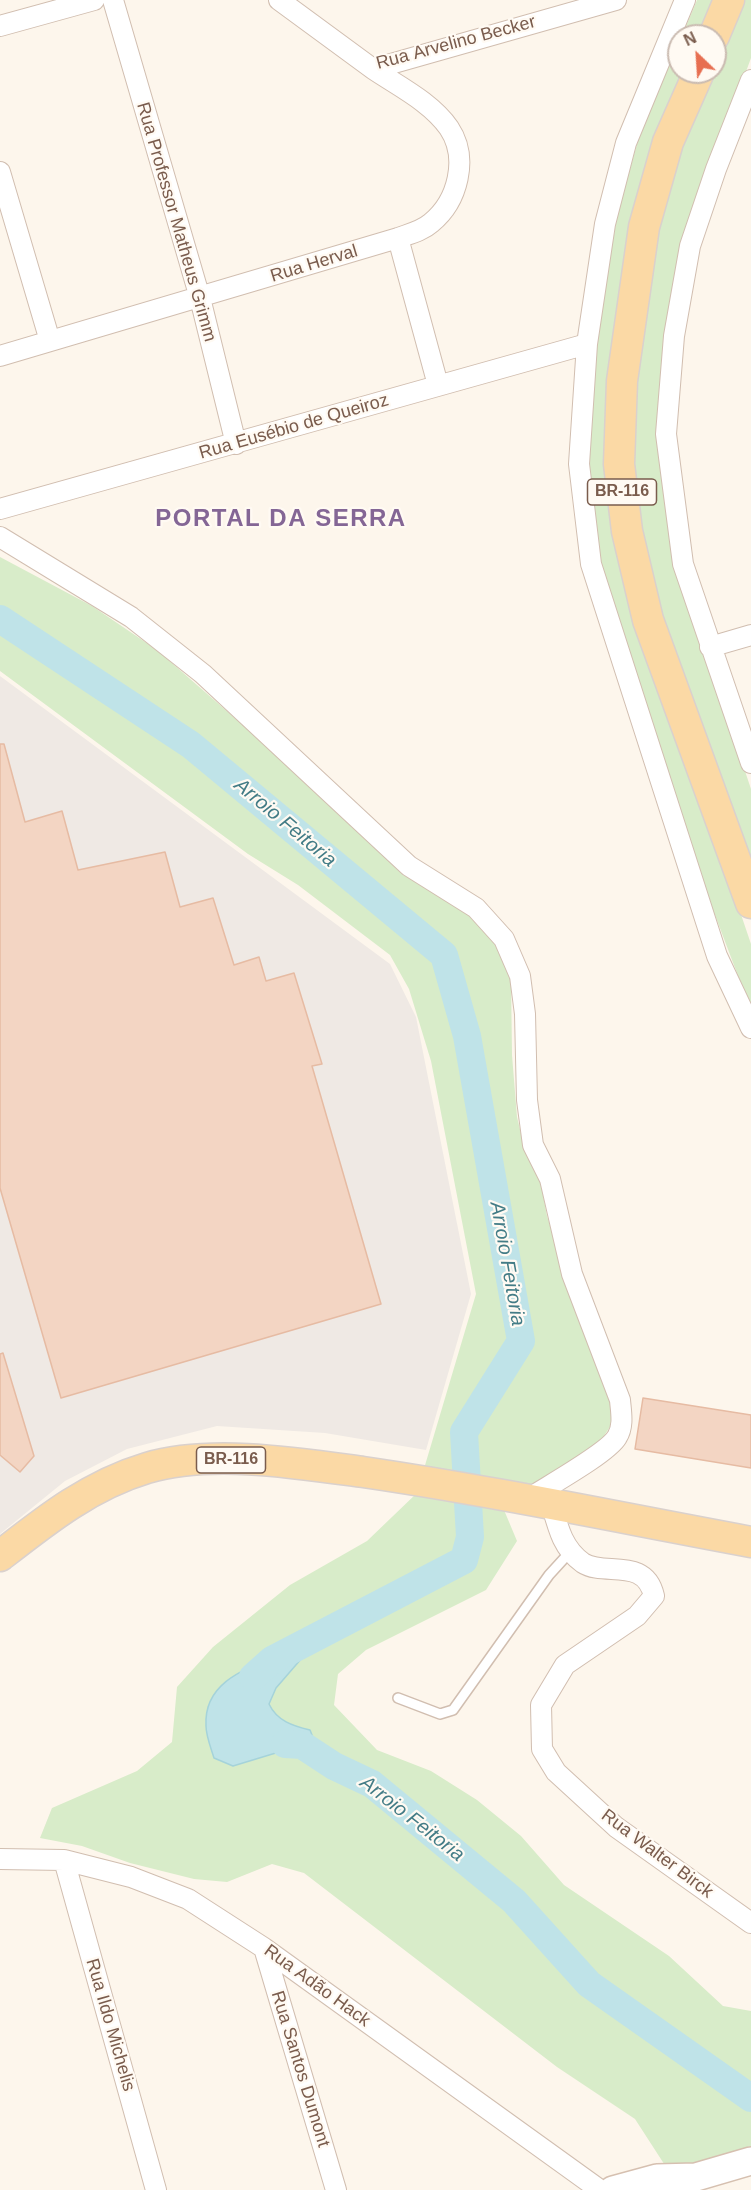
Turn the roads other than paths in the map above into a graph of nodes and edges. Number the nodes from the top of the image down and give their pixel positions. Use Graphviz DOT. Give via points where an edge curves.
graph roads {
  1 [pos="94,0"];
  2 [pos="113,0"];
  3 [pos="279,0"];
  4 [pos="616,0"];
  5 [pos="686,0"];
  6 [pos="729,0"];
  7 [pos="719,24"];
  8 [pos="0,26"];
  9 [pos="373,69"];
  10 [pos="751,80"];
  11 [pos="694,84"];
  12 [pos="0,172"];
  13 [pos="398,238"];
  14 [pos="200,298"];
  15 [pos="50,342"];
  16 [pos="587,344"];
  17 [pos="0,356"];
  18 [pos="438,385"];
  19 [pos="236,444"];
  20 [pos="0,509"];
  21 [pos="0,537"];
  22 [pos="751,635"];
  23 [pos="710,647"];
  24 [pos="751,763"];
  25 [pos="751,903"];
  26 [pos="751,1028"];
  27 [pos="533,1500"];
  28 [pos="50,1515"];
  29 [pos="751,1542"];
  30 [pos="570,1552"];
  31 [pos="0,1556"];
  32 [pos="0,1576"];
  33 [pos="398,1698"];
  34 [pos="0,1859"];
  35 [pos="64,1860"];
  36 [pos="751,1923"];
  37 [pos="264,1948"];
  38 [pos="740,2169"];
  39 [pos="156,2190"];
  40 [pos="336,2190"];
  41 [pos="600,2190"];
  42 [pos="613,2190"];
  43 [pos="691,2190"];
  1 -- 8 [label="street"];
  2 -- 14 [label="street, Rua Professor Matheus Grimm"];
  3 -- 9 [label="street, Rua Arvelino Becker"];
  4 -- 9 [label="street, Rua Arvelino Becker"];
  5 -- 16 [label="street" via="626,142 605,224"];
  6 -- 7 [label="main road"];
  9 -- 13 [label="street, Rua Herval" via="440,118 454,137 457,150 458,178 447,206 429,225"];
  10 -- 23 [label="street" via="690,246 674,336 666,434 683,564"];
  11 -- 25 [label="main road, BR-116" via="668,142 644,227 622,381 619,464 627,531 648,620"];
  12 -- 15 [label="street"];
  13 -- 14 [label="street, Rua Herval"];
  13 -- 18 [label="street"];
  14 -- 15 [label="street, Rua Herval"];
  14 -- 19 [label="street, Rua Professor Matheus Grimm"];
  15 -- 17 [label="street, Rua Herval"];
  16 -- 18 [label="street, Rua Eusébio de Queiroz"];
  16 -- 26 [label="street" via="579,464 591,564 717,956"];
  18 -- 19 [label="street, Rua Eusébio de Queiroz"];
  19 -- 20 [label="street, Rua Eusébio de Queiroz"];
  21 -- 27 [label="street" via="130,617 203,674 409,866 476,908 504,939 520,976 533,1145 550,1179 572,1274 620,1400 622,1421 617,1438"];
  22 -- 23 [label="street"];
  23 -- 24 [label="street"];
  27 -- 28 [label="main road, BR-116" via="283,1461 192,1460 148,1467 108,1482"];
  27 -- 29 [label="main road, BR-116"];
  27 -- 30 [label="street"];
  28 -- 31 [label="main road, BR-116"];
  28 -- 32 [label="main road, BR-116"];
  30 -- 33 [label="lane" via="549,1575 453,1710 440,1714"];
  30 -- 36 [label="street, Rua Walter Birck" via="585,1564 637,1574 651,1584 654,1596 637,1616 565,1665 542,1705 542,1749 556,1772 616,1827"];
  34 -- 35 [label="street, Rua Adão Hack"];
  35 -- 37 [label="street, Rua Adão Hack" via="131,1877 188,1899"];
  35 -- 39 [label="street, Rua Ildo Michelis"];
  37 -- 40 [label="street, Rua Santos Dumont"];
  37 -- 41 [label="street, Rua Adão Hack"];
  38 -- 42 [label="main road" via="696,2177 657,2178"];
  38 -- 43 [label="main road"];
}
